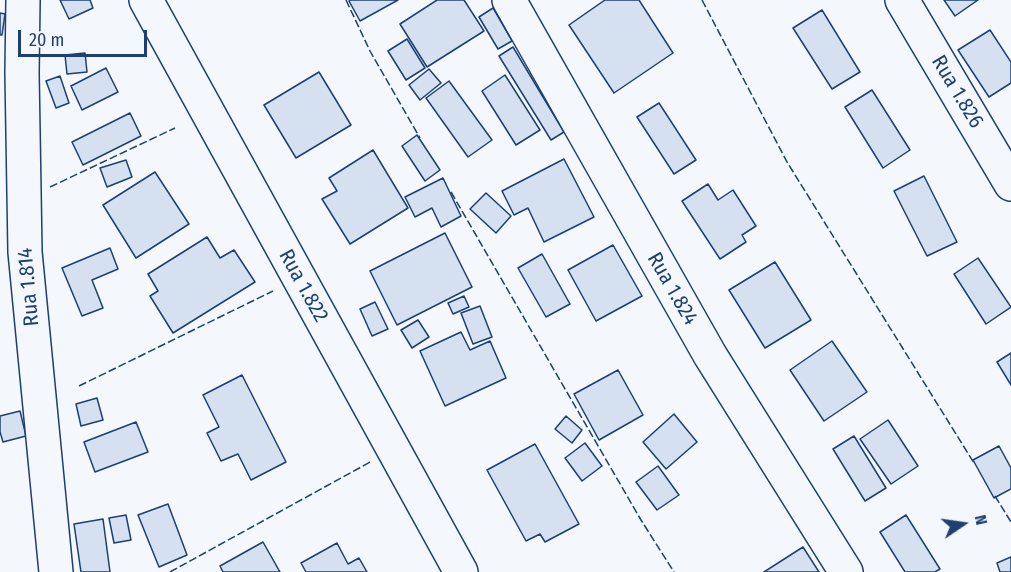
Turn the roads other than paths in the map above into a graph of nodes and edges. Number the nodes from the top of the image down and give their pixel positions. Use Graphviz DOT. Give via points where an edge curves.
graph roads {
  1 [pos="23,0"];
  2 [pos="146,0"];
  3 [pos="509,0"];
  4 [pos="902,0"];
  5 [pos="1011,184"];
  6 [pos="56,572"];
  7 [pos="461,572"];
  8 [pos="846,572"];
  1 -- 6 [label="street, Rua 1.814" via="24,252"];
  2 -- 7 [label="street, Rua 1.822"];
  3 -- 8 [label="street, Rua 1.824" via="710,356"];
  4 -- 5 [label="street, Rua 1.826"];
}
